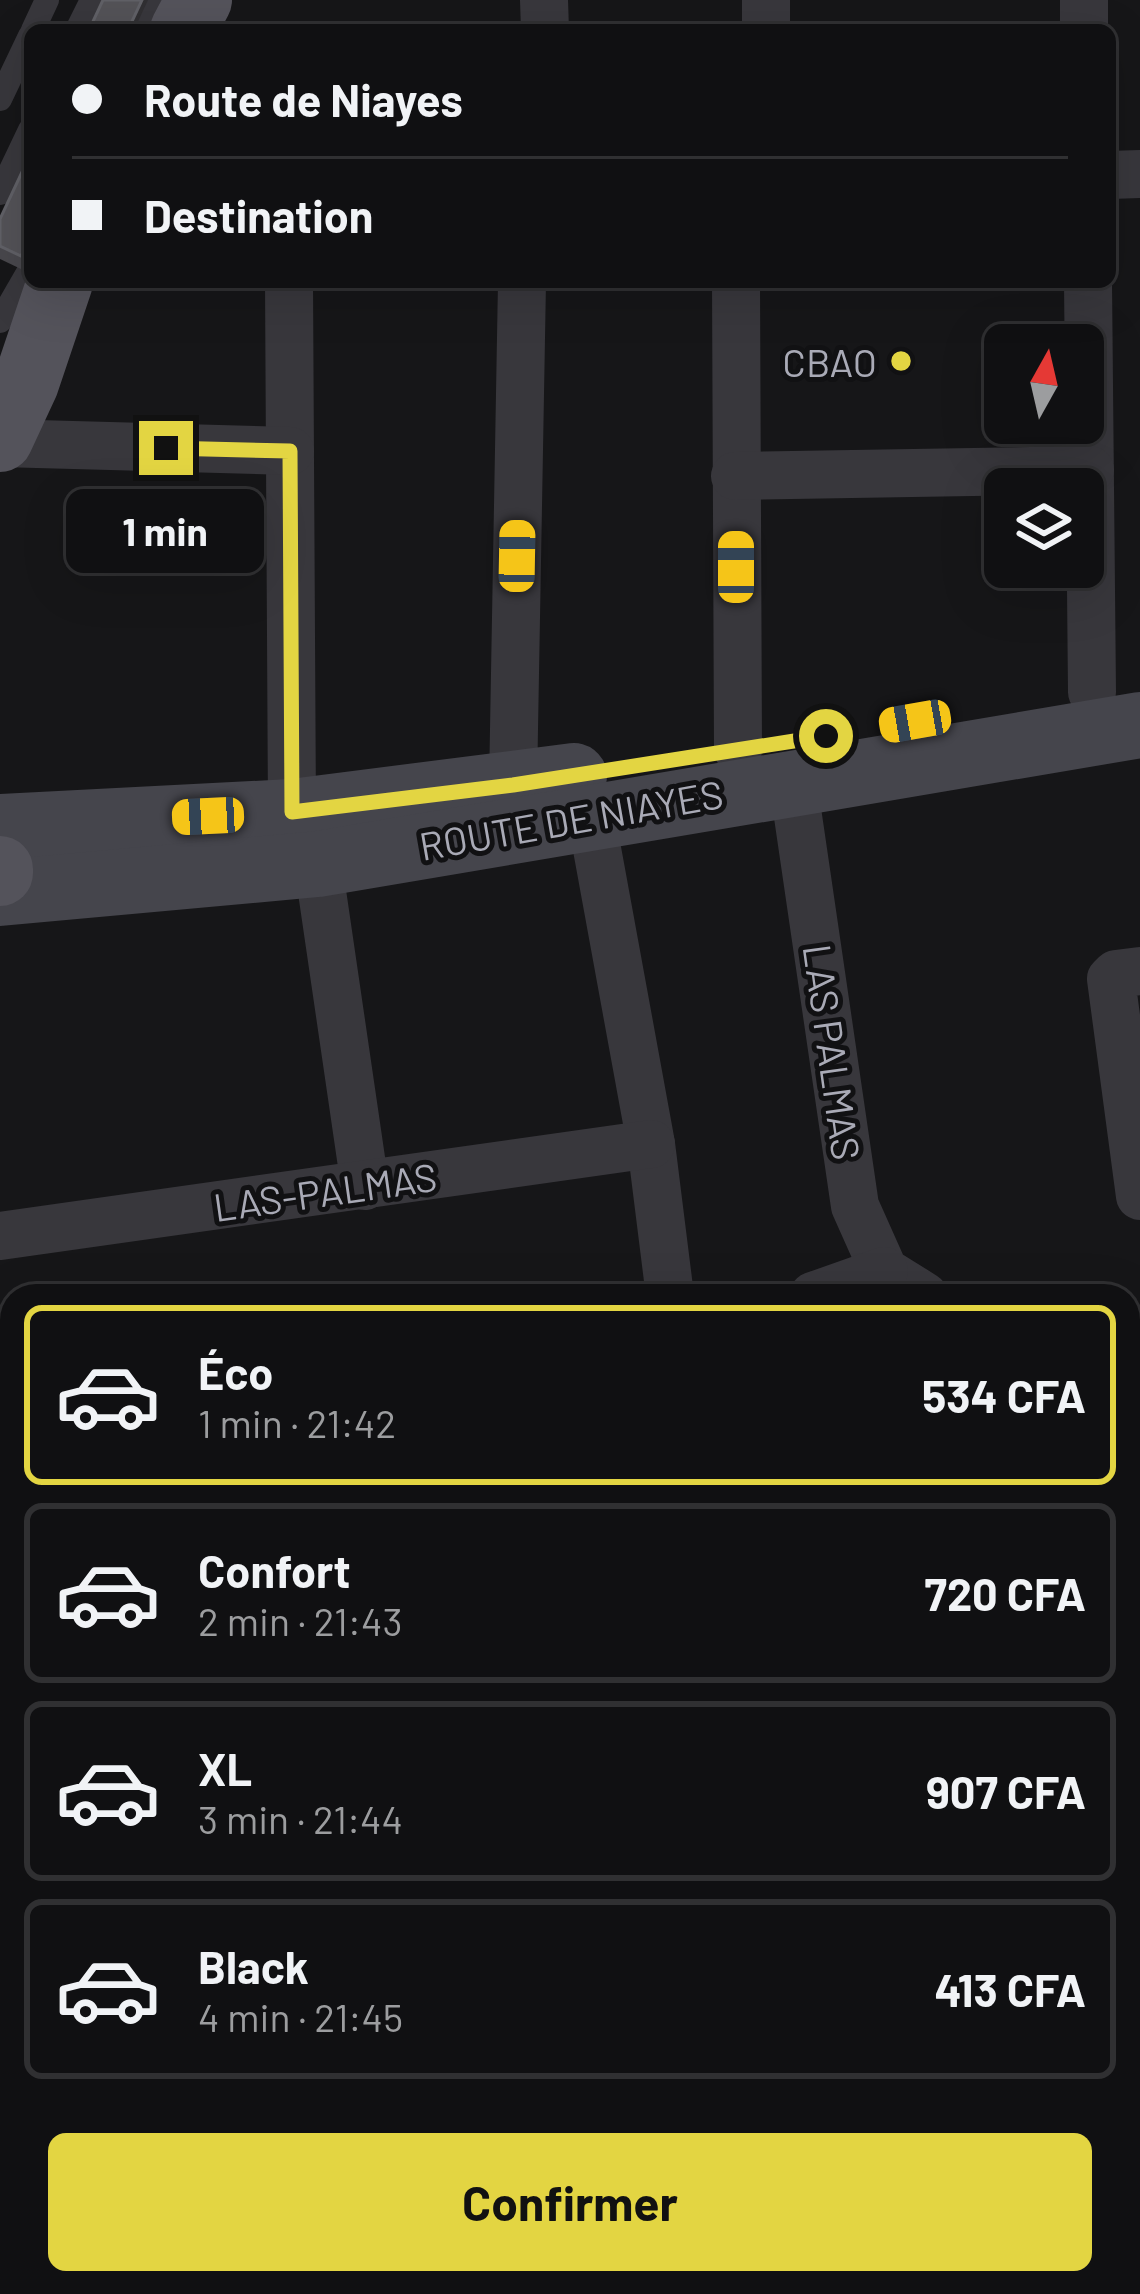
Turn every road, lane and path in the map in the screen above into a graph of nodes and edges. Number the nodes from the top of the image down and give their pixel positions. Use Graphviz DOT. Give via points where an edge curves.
graph roads {
  1 [pos="24,48"];
  2 [pos="0,99"];
  3 [pos="24,143"];
  4 [pos="0,194"];
  5 [pos="24,279"];
  6 [pos="59,288"];
  7 [pos="289,288"];
  8 [pos="522,288"];
  9 [pos="736,288"];
  10 [pos="1088,288"];
  11 [pos="0,321"];
  12 [pos="0,441"];
  13 [pos="290,451"];
  14 [pos="1090,468"];
  15 [pos="984,472"];
  16 [pos="735,476"];
  17 [pos="1104,565"];
  18 [pos="1124,700"];
  19 [pos="765,766"];
  20 [pos="513,785"];
  21 [pos="591,816"];
  22 [pos="0,827"];
  23 [pos="305,838"];
  24 [pos="0,893"];
  25 [pos="1140,970"];
  26 [pos="651,1144"];
  27 [pos="365,1186"];
  28 [pos="1140,1196"];
  29 [pos="0,1236"];
  30 [pos="668,1284"];
  31 [pos="904,1284"];
  1 -- 2 [label="lane"];
  3 -- 4 [label="lane"];
  5 -- 11 [label="lane"];
  6 -- 12 [label="main road"];
  7 -- 13 [label="street"];
  8 -- 20 [label="street"];
  9 -- 16 [label="street, LAS PALMAS"];
  10 -- 14 [label="street"];
  12 -- 13 [label="street"];
  13 -- 23 [label="street"];
  15 -- 16 [label="street"];
  16 -- 19 [label="street, LAS PALMAS"];
  17 -- 18 [label="street"];
  18 -- 19 [label="main road, ROUTE DE NIAYES"];
  19 -- 20 [label="main road, ROUTE DE NIAYES"];
  19 -- 21 [label="main road, ROUTE DE NIAYES"];
  19 -- 31 [label="street, LAS PALMAS" via="855,1206"];
  20 -- 23 [label="main road, ROUTE DE NIAYES"];
  21 -- 23 [label="main road, ROUTE DE NIAYES"];
  21 -- 26 [label="street"];
  22 -- 23 [label="main road, ROUTE DE NIAYES"];
  23 -- 24 [label="main road, ROUTE DE NIAYES"];
  23 -- 27 [label="street"];
  25 -- 28 [label="street" via="1112,979"];
  26 -- 27 [label="street, LAS-PALMAS"];
  26 -- 30 [label="street"];
  27 -- 29 [label="street, LAS-PALMAS"];
}
